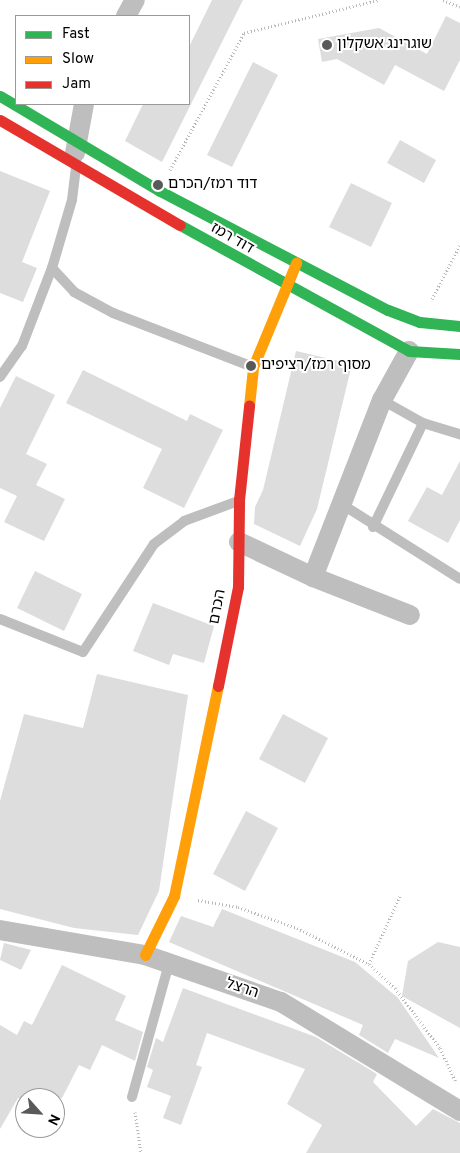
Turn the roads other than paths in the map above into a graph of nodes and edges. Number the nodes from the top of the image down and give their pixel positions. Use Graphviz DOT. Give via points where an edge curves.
graph roads {
  1 [pos="135,0"];
  2 [pos="127,15"];
  3 [pos="0,96"];
  4 [pos="84,105"];
  5 [pos="0,120"];
  6 [pos="75,143"];
  7 [pos="76,166"];
  8 [pos="296,263"];
  9 [pos="52,268"];
  10 [pos="284,286"];
  11 [pos="460,326"];
  12 [pos="409,350"];
  13 [pos="460,354"];
  14 [pos="253,367"];
  15 [pos="0,377"];
  16 [pos="382,400"];
  17 [pos="422,423"];
  18 [pos="460,434"];
  19 [pos="239,500"];
  20 [pos="343,505"];
  21 [pos="373,527"];
  22 [pos="239,542"];
  23 [pos="313,577"];
  24 [pos="460,579"];
  25 [pos="410,615"];
  26 [pos="0,619"];
  27 [pos="0,930"];
  28 [pos="144,955"];
  29 [pos="170,964"];
  30 [pos="132,1097"];
  31 [pos="458,1110"];
  1 -- 2 [label="street"];
  3 -- 6 [label="street, דוד רמז"];
  4 -- 6 [label="street"];
  5 -- 7 [label="street, דוד רמז"];
  6 -- 7 [label="street"];
  6 -- 8 [label="street, דוד רמז"];
  7 -- 9 [label="lane" via="72,200"];
  7 -- 10 [label="street, דוד רמז"];
  8 -- 10 [label="street, הכרם"];
  8 -- 11 [label="street, דוד רמז" via="420,322"];
  9 -- 14 [label="lane" via="74,292 113,313"];
  9 -- 15 [label="lane" via="22,346"];
  10 -- 12 [label="street, דוד רמז"];
  10 -- 14 [label="street, הכרם"];
  12 -- 13 [label="street, דוד רמז"];
  12 -- 16 [label="street"];
  14 -- 19 [label="street, הכרם"];
  16 -- 17 [label="lane"];
  16 -- 20 [label="street"];
  17 -- 18 [label="lane"];
  17 -- 21 [label="lane"];
  19 -- 22 [label="street, הכרם"];
  19 -- 26 [label="lane" via="184,521 154,544 83,652"];
  20 -- 21 [label="lane"];
  20 -- 23 [label="street"];
  21 -- 24 [label="lane"];
  22 -- 23 [label="street"];
  22 -- 28 [label="street, הכרם" via="238,587 174,896"];
  23 -- 25 [label="street"];
  27 -- 28 [label="street, הרצל"];
  28 -- 29 [label="street, הרצל"];
  29 -- 30 [label="lane"];
  29 -- 31 [label="street, הרצל" via="281,1002"];
}
